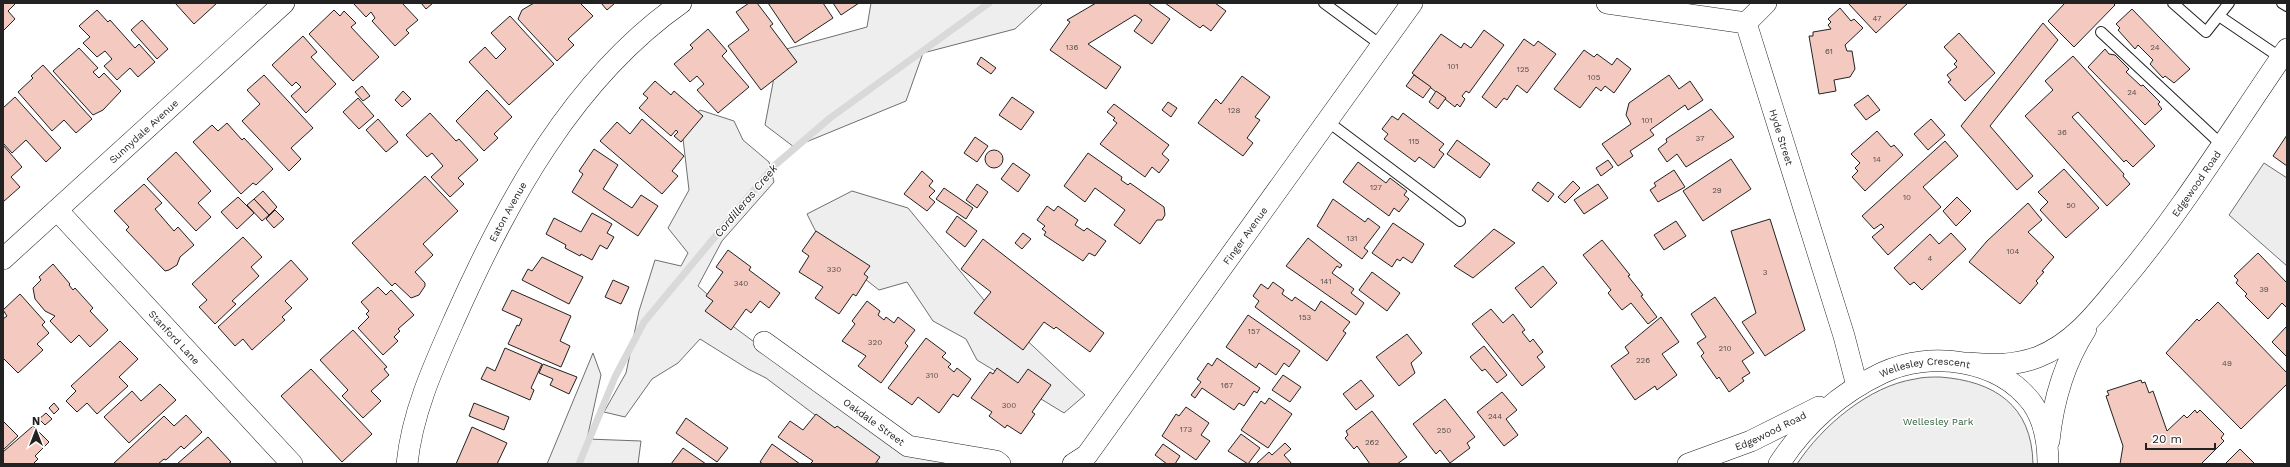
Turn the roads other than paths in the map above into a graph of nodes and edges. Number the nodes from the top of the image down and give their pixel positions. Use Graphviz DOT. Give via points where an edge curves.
graph roads {
  1 [pos="284,3"];
  2 [pos="681,3"];
  3 [pos="1324,3"];
  4 [pos="1412,3"];
  5 [pos="1607,3"];
  6 [pos="1766,3"];
  7 [pos="2173,3"];
  8 [pos="2229,3"];
  9 [pos="2282,3"];
  10 [pos="2287,6"];
  11 [pos="2219,16"];
  12 [pos="1746,23"];
  13 [pos="2100,32"];
  14 [pos="1381,45"];
  15 [pos="2284,54"];
  16 [pos="1327,121"];
  17 [pos="2223,146"];
  18 [pos="57,210"];
  19 [pos="1460,221"];
  20 [pos="3,258"];
  21 [pos="2097,312"];
  22 [pos="764,342"];
  23 [pos="1967,363"];
  24 [pos="1854,388"];
  25 [pos="2048,459"];
  26 [pos="292,464"];
  27 [pos="407,464"];
  28 [pos="1000,464"];
  29 [pos="1073,464"];
  30 [pos="1688,464"];
  31 [pos="1779,464"];
  1 -- 18 [label="street, Sunnydale Avenue"];
  2 -- 27 [label="street, Eaton Avenue" via="660,18 607,68 563,122 524,183 498,227 431,372 409,445"];
  3 -- 14 [label="lane"];
  4 -- 14 [label="street, Finger Avenue"];
  5 -- 12 [label="street"];
  6 -- 12 [label="street"];
  7 -- 11 [label="lane" via="2206,32"];
  8 -- 11 [label="lane"];
  9 -- 10 [label="lane"];
  11 -- 15 [label="lane"];
  12 -- 24 [label="street, Hyde Street" via="1844,336"];
  13 -- 17 [label="lane"];
  14 -- 16 [label="street, Finger Avenue"];
  15 -- 17 [label="street, Edgewood Road"];
  16 -- 19 [label="lane"];
  16 -- 29 [label="street, Finger Avenue" via="1087,455"];
  17 -- 21 [label="street, Edgewood Road" via="2171,220"];
  18 -- 20 [label="street, Sunnydale Avenue"];
  18 -- 26 [label="street, Stanford Lane"];
  21 -- 23 [label="street, Edgewood Road" via="2079,332 2039,356 1994,366"];
  21 -- 25 [label="street, Edgewood Road" via="2071,356 2062,379 2055,402"];
  22 -- 28 [label="street, Oakdale Street" via="908,446 996,461"];
  23 -- 24 [label="street, Wellesley Crescent" via="1940,361 1911,364 1884,372"];
  23 -- 25 [label="street, Wellesley Crescent" via="1992,372 2014,385 2032,404 2043,427"];
  24 -- 30 [label="street, Edgewood Road" via="1751,441"];
  24 -- 31 [label="street, Wellesley Crescent" via="1810,424"];
}
